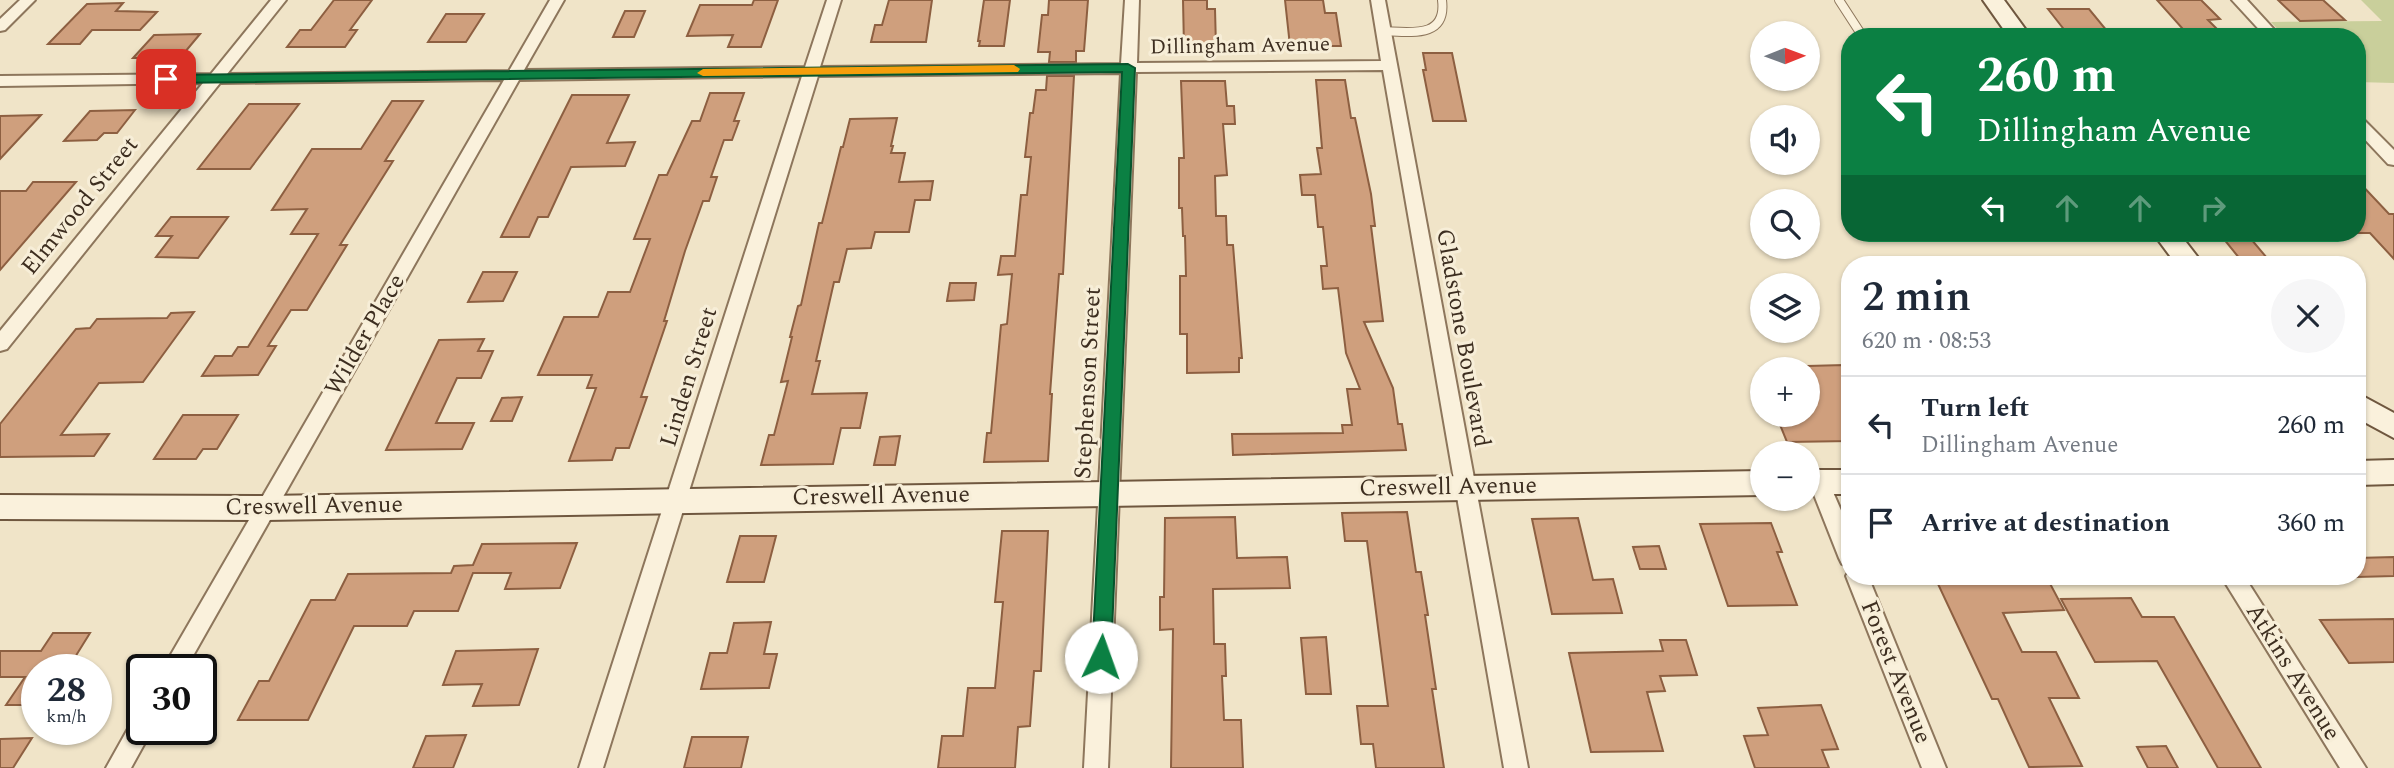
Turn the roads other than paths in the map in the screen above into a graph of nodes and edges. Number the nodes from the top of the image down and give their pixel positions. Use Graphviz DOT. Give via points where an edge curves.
graph roads {
  1 [pos="28,0"];
  2 [pos="279,0"];
  3 [pos="556,0"];
  4 [pos="834,0"];
  5 [pos="1132,0"];
  6 [pos="1378,0"];
  7 [pos="1442,0"];
  8 [pos="1839,0"];
  9 [pos="1993,0"];
  10 [pos="2239,0"];
  11 [pos="0,27"];
  12 [pos="1857,28"];
  13 [pos="2013,28"];
  14 [pos="2265,28"];
  15 [pos="1383,31"];
  16 [pos="1389,65"];
  17 [pos="1128,68"];
  18 [pos="811,71"];
  19 [pos="514,75"];
  20 [pos="215,78"];
  21 [pos="0,81"];
  22 [pos="2366,131"];
  23 [pos="2394,160"];
  24 [pos="2172,242"];
  25 [pos="2184,256"];
  26 [pos="0,344"];
  27 [pos="2366,410"];
  28 [pos="2394,427"];
  29 [pos="2394,472"];
  30 [pos="2366,473"];
  31 [pos="1820,482"];
  32 [pos="1841,482"];
  33 [pos="1750,483"];
  34 [pos="1465,487"];
  35 [pos="1107,492"];
  36 [pos="1820,495"];
  37 [pos="676,500"];
  38 [pos="0,507"];
  39 [pos="266,508"];
  40 [pos="1841,539"];
  41 [pos="1861,585"];
  42 [pos="2238,585"];
  43 [pos="182,654"];
  44 [pos="131,745"];
  45 [pos="118,768"];
  46 [pos="590,768"];
  47 [pos="1096,768"];
  48 [pos="1516,768"];
  49 [pos="1934,768"];
  50 [pos="2354,768"];
  1 -- 11 [label="street"];
  2 -- 20 [label="street, Elmwood Street"];
  3 -- 19 [label="street, Wilder Place"];
  4 -- 18 [label="street, Linden Street"];
  5 -- 17 [label="street, Stephenson Street"];
  6 -- 15 [label="street, Gladstone Boulevard"];
  7 -- 15 [label="lane" via="1443,19 1436,27 1423,32"];
  8 -- 12 [label="lane"];
  9 -- 13 [label="street"];
  10 -- 14 [label="street"];
  15 -- 16 [label="street, Gladstone Boulevard"];
  16 -- 17 [label="street, Dillingham Avenue"];
  16 -- 34 [label="street, Gladstone Boulevard"];
  17 -- 18 [label="street, Dillingham Avenue"];
  17 -- 35 [label="street, Stephenson Street"];
  18 -- 19 [label="street, Dillingham Avenue"];
  18 -- 37 [label="street, Linden Street"];
  19 -- 20 [label="street, Dillingham Avenue"];
  19 -- 39 [label="street, Wilder Place"];
  20 -- 21 [label="street, Dillingham Avenue"];
  20 -- 26 [label="street, Elmwood Street"];
  22 -- 23 [label="street"];
  24 -- 25 [label="street"];
  27 -- 28 [label="street"];
  29 -- 30 [label="street"];
  31 -- 32 [label="street"];
  33 -- 34 [label="street, Creswell Avenue"];
  34 -- 35 [label="street, Creswell Avenue"];
  34 -- 48 [label="street, Gladstone Boulevard"];
  35 -- 37 [label="street, Creswell Avenue"];
  35 -- 47 [label="street, Stephenson Street"];
  36 -- 40 [label="street"];
  37 -- 39 [label="street, Creswell Avenue"];
  37 -- 46 [label="street, Linden Street"];
  38 -- 39 [label="street, Creswell Avenue"];
  39 -- 43 [label="street, Wilder Place"];
  41 -- 49 [label="street, Forest Avenue"];
  42 -- 50 [label="street, Atkins Avenue"];
  44 -- 45 [label="street"];
}
